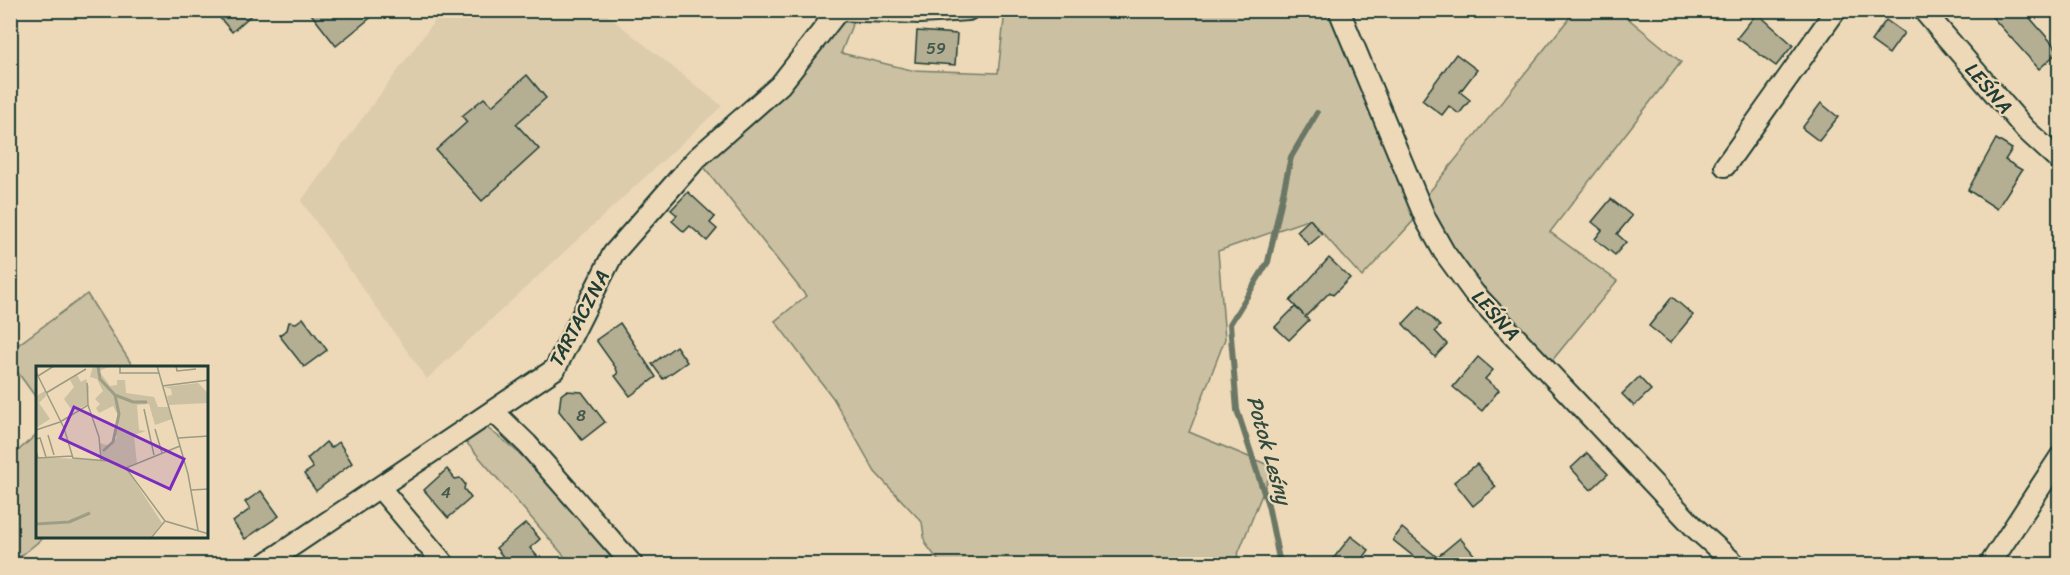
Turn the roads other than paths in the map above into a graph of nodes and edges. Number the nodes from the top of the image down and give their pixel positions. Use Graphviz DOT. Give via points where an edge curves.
graph roads {
  1 [pos="834,10"];
  2 [pos="968,10"];
  3 [pos="1339,10"];
  4 [pos="1836,10"];
  5 [pos="1923,10"];
  6 [pos="838,11"];
  7 [pos="2060,161"];
  8 [pos="1725,166"];
  9 [pos="493,411"];
  10 [pos="2060,457"];
  11 [pos="380,488"];
  12 [pos="265,564"];
  13 [pos="444,564"];
  14 [pos="632,564"];
  15 [pos="1735,564"];
  16 [pos="1990,564"];
  1 -- 6 [label="street"];
  2 -- 6 [label="street"];
  3 -- 15 [label="street, LEŚNA" via="1408,183 1444,252 1482,301 1687,519"];
  4 -- 8 [label="street"];
  5 -- 7 [label="street, LEŚNA" via="2025,129"];
  6 -- 9 [label="street, TARTACZNA" via="780,85 697,158 613,254 555,369"];
  9 -- 11 [label="street, TARTACZNA"];
  9 -- 14 [label="street"];
  10 -- 16 [label="street"];
  11 -- 12 [label="street, TARTACZNA"];
  11 -- 13 [label="street"];
}
